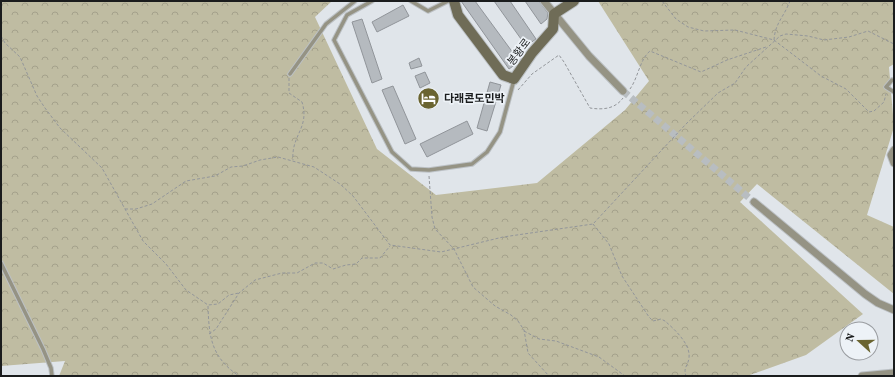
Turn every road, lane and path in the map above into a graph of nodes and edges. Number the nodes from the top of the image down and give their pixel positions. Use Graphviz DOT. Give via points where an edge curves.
graph roads {
  1 [pos="355,1"];
  2 [pos="372,1"];
  3 [pos="411,1"];
  4 [pos="448,1"];
  5 [pos="454,1"];
  6 [pos="544,1"];
  7 [pos="574,1"];
  8 [pos="662,1"];
  9 [pos="790,1"];
  10 [pos="554,14"];
  11 [pos="1,36"];
  12 [pos="774,40"];
  13 [pos="894,44"];
  14 [pos="767,47"];
  15 [pos="290,74"];
  16 [pos="514,79"];
  17 [pos="892,80"];
  18 [pos="886,88"];
  19 [pos="511,89"];
  20 [pos="622,91"];
  21 [pos="894,92"];
  22 [pos="894,150"];
  23 [pos="293,160"];
  24 [pos="894,163"];
  25 [pos="428,170"];
  26 [pos="754,202"];
  27 [pos="125,209"];
  28 [pos="593,224"];
  29 [pos="390,245"];
  30 [pos="454,249"];
  31 [pos="1,263"];
  32 [pos="238,293"];
  33 [pos="208,305"];
  34 [pos="894,310"];
  35 [pos="524,330"];
  36 [pos="208,334"];
  37 [pos="894,373"];
  38 [pos="52,376"];
  39 [pos="239,376"];
  40 [pos="549,376"];
  41 [pos="625,376"];
  42 [pos="686,376"];
  43 [pos="862,376"];
  1 -- 15 [label="lane" via="326,24"];
  2 -- 25 [label="lane" via="347,15 334,40 392,152 411,169"];
  3 -- 4 [label="lane" via="428,11"];
  5 -- 16 [label="street, 봉황로" via="458,15 503,75"];
  6 -- 10 [label="street"];
  7 -- 10 [label="street"];
  8 -- 12 [label="path" via="676,19 688,27 704,31 736,30"];
  9 -- 12 [label="path" via="775,26"];
  10 -- 16 [label="street, 봉황로" via="553,29"];
  10 -- 20 [label="street"];
  11 -- 27 [label="path" via="20,57 45,108 60,128 102,168"];
  12 -- 13 [label="path" via="786,34 824,40 849,37 868,31"];
  12 -- 14 [label="path"];
  12 -- 18 [label="path" via="822,76 846,89 868,112 874,111 884,102"];
  14 -- 19 [label="path" via="726,60 701,72 650,51 636,81 618,105 601,110 590,108 559,55 532,74 518,90"];
  14 -- 28 [label="path" via="746,67 735,83 718,93 686,124"];
  15 -- 23 [label="path" via="288,90 302,102 304,119 293,145"];
  16 -- 19 [label="lane"];
  17 -- 18 [label="lane"];
  18 -- 21 [label="lane"];
  19 -- 25 [label="lane" via="500,132 487,152 472,164"];
  22 -- 24 [label="street" via="891,155"];
  23 -- 27 [label="path" via="271,158 231,167 215,176 186,181 152,204 136,209"];
  23 -- 29 [label="path" via="317,168 347,190"];
  25 -- 30 [label="path" via="434,225"];
  26 -- 34 [label="street" via="865,294"];
  27 -- 33 [label="path" via="143,241 166,264 186,290"];
  28 -- 30 [label="path" via="504,236"];
  28 -- 42 [label="path" via="610,244 622,276 649,317 653,321 665,320 686,344 689,357 684,370"];
  29 -- 30 [label="path" via="436,253"];
  29 -- 32 [label="path" via="380,258 362,258 356,264 332,269 323,263 315,263 297,273 282,273 255,280"];
  30 -- 35 [label="path" via="473,287 495,306 515,318"];
  31 -- 38 [label="lane" via="43,349"];
  32 -- 33 [label="path" via="229,295 218,304"];
  32 -- 36 [label="path" via="216,329"];
  33 -- 36 [label="path"];
  35 -- 40 [label="path" via="528,353"];
  35 -- 41 [label="path" via="538,339 556,340 599,357"];
  36 -- 39 [label="path" via="218,356"];
  37 -- 43 [label="street"];
}
